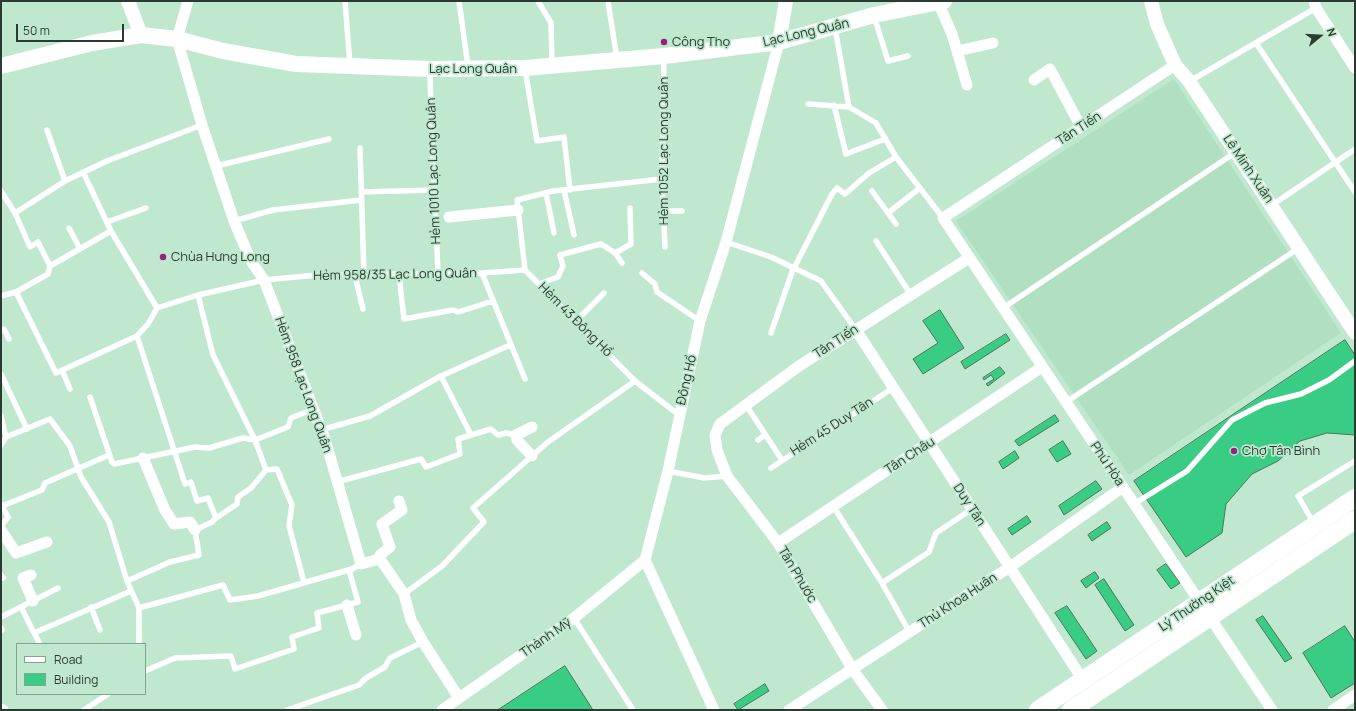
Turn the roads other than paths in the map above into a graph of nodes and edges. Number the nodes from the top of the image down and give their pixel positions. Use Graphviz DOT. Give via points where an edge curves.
graph roads {
  1 [pos="128,1"];
  2 [pos="188,1"];
  3 [pos="345,1"];
  4 [pos="459,1"];
  5 [pos="538,1"];
  6 [pos="608,1"];
  7 [pos="786,1"];
  8 [pos="1151,1"];
  9 [pos="941,2"];
  10 [pos="1315,5"];
  11 [pos="874,15"];
  12 [pos="835,28"];
  13 [pos="141,35"];
  14 [pos="178,39"];
  15 [pos="779,42"];
  16 [pos="993,43"];
  17 [pos="1256,43"];
  18 [pos="957,51"];
  19 [pos="664,56"];
  20 [pos="908,56"];
  21 [pos="617,59"];
  22 [pos="1,66"];
  23 [pos="552,66"];
  24 [pos="1175,66"];
  25 [pos="350,67"];
  26 [pos="525,68"];
  27 [pos="1355,68"];
  28 [pos="430,69"];
  29 [pos="469,69"];
  30 [pos="1034,80"];
  31 [pos="1190,81"];
  32 [pos="967,85"];
  33 [pos="808,104"];
  34 [pos="834,105"];
  35 [pos="849,107"];
  36 [pos="202,125"];
  37 [pos="1081,127"];
  38 [pos="47,130"];
  39 [pos="329,139"];
  40 [pos="886,139"];
  41 [pos="360,148"];
  42 [pos="1355,150"];
  43 [pos="1236,152"];
  44 [pos="896,157"];
  45 [pos="1336,162"];
  46 [pos="216,166"];
  47 [pos="84,172"];
  48 [pos="662,179"];
  49 [pos="65,181"];
  50 [pos="920,188"];
  51 [pos="434,190"];
  52 [pos="567,190"];
  53 [pos="1,191"];
  54 [pos="872,191"];
  55 [pos="361,192"];
  56 [pos="1355,192"];
  57 [pos="546,193"];
  58 [pos="361,200"];
  59 [pos="518,205"];
  60 [pos="1272,206"];
  61 [pos="146,208"];
  62 [pos="630,208"];
  63 [pos="664,211"];
  64 [pos="682,211"];
  65 [pos="15,213"];
  66 [pos="888,213"];
  67 [pos="449,217"];
  68 [pos="943,218"];
  69 [pos="234,221"];
  70 [pos="106,222"];
  71 [pos="896,224"];
  72 [pos="69,228"];
  73 [pos="111,231"];
  74 [pos="554,234"];
  75 [pos="574,234"];
  76 [pos="876,241"];
  77 [pos="726,242"];
  78 [pos="665,246"];
  79 [pos="1299,248"];
  80 [pos="80,249"];
  81 [pos="615,253"];
  82 [pos="969,258"];
  83 [pos="622,263"];
  84 [pos="50,266"];
  85 [pos="794,268"];
  86 [pos="526,270"];
  87 [pos="438,273"];
  88 [pos="482,273"];
  89 [pos="642,273"];
  90 [pos="399,274"];
  91 [pos="355,276"];
  92 [pos="364,276"];
  93 [pos="264,280"];
  94 [pos="539,284"];
  95 [pos="16,292"];
  96 [pos="604,293"];
  97 [pos="198,295"];
  98 [pos="911,295"];
  99 [pos="1,296"];
  100 [pos="493,301"];
  101 [pos="157,308"];
  102 [pos="1003,308"];
  103 [pos="363,309"];
  104 [pos="700,321"];
  105 [pos="575,322"];
  106 [pos="1,330"];
  107 [pos="856,330"];
  108 [pos="771,333"];
  109 [pos="1355,333"];
  110 [pos="136,336"];
  111 [pos="9,338"];
  112 [pos="510,345"];
  113 [pos="1355,361"];
  114 [pos="1042,367"];
  115 [pos="62,370"];
  116 [pos="1,374"];
  117 [pos="441,376"];
  118 [pos="525,379"];
  119 [pos="635,381"];
  120 [pos="893,388"];
  121 [pos="70,389"];
  122 [pos="90,396"];
  123 [pos="1066,402"];
  124 [pos="746,405"];
  125 [pos="314,410"];
  126 [pos="679,415"];
  127 [pos="1,416"];
  128 [pos="532,427"];
  129 [pos="27,429"];
  130 [pos="321,430"];
  131 [pos="516,434"];
  132 [pos="471,435"];
  133 [pos="765,435"];
  134 [pos="6,437"];
  135 [pos="716,439"];
  136 [pos="255,440"];
  137 [pos="758,440"];
  138 [pos="930,444"];
  139 [pos="1,445"];
  140 [pos="174,451"];
  141 [pos="109,455"];
  142 [pos="532,456"];
  143 [pos="143,458"];
  144 [pos="782,460"];
  145 [pos="1355,461"];
  146 [pos="77,468"];
  147 [pos="771,468"];
  148 [pos="266,470"];
  149 [pos="668,471"];
  150 [pos="727,476"];
  151 [pos="337,482"];
  152 [pos="1123,487"];
  153 [pos="1355,498"];
  154 [pos="399,501"];
  155 [pos="1134,504"];
  156 [pos="2,505"];
  157 [pos="833,506"];
  158 [pos="972,509"];
  159 [pos="216,518"];
  160 [pos="1355,520"];
  161 [pos="1315,525"];
  162 [pos="1,526"];
  163 [pos="1,530"];
  164 [pos="195,530"];
  165 [pos="47,542"];
  166 [pos="778,543"];
  167 [pos="380,559"];
  168 [pos="645,560"];
  169 [pos="361,564"];
  170 [pos="1010,567"];
  171 [pos="349,570"];
  172 [pos="31,575"];
  173 [pos="127,581"];
  174 [pos="304,582"];
  175 [pos="882,583"];
  176 [pos="58,588"];
  177 [pos="131,591"];
  178 [pos="404,594"];
  179 [pos="33,601"];
  180 [pos="347,605"];
  181 [pos="21,607"];
  182 [pos="91,607"];
  183 [pos="139,608"];
  184 [pos="1205,610"];
  185 [pos="1,617"];
  186 [pos="574,618"];
  187 [pos="100,630"];
  188 [pos="34,633"];
  189 [pos="910,633"];
  190 [pos="356,635"];
  191 [pos="39,642"];
  192 [pos="423,642"];
  193 [pos="139,643"];
  194 [pos="854,670"];
  195 [pos="146,671"];
  196 [pos="1083,680"];
  197 [pos="106,695"];
  198 [pos="1355,695"];
  199 [pos="459,698"];
  200 [pos="84,710"];
  201 [pos="287,710"];
  202 [pos="442,710"];
  203 [pos="633,710"];
  204 [pos="714,710"];
  205 [pos="789,710"];
  206 [pos="882,710"];
  207 [pos="1038,710"];
  208 [pos="1071,710"];
  209 [pos="1272,710"];
  210 [pos="1333,710"];
  1 -- 13 [label="street"];
  2 -- 14 [label="street"];
  3 -- 25 [label="lane"];
  4 -- 29 [label="lane"];
  5 -- 23 [label="lane" via="551,24"];
  6 -- 21 [label="lane"];
  7 -- 15 [label="street"];
  8 -- 24 [label="street, Lê Minh Xuân" via="1157,24"];
  9 -- 11 [label="main road, Lạc Long Quân"];
  9 -- 18 [label="street"];
  10 -- 17 [label="lane"];
  10 -- 27 [label="street"];
  11 -- 12 [label="main road, Lạc Long Quân"];
  11 -- 20 [label="lane" via="888,62"];
  12 -- 15 [label="main road, Lạc Long Quân"];
  12 -- 35 [label="lane"];
  13 -- 14 [label="main road, Lạc Long Quân"];
  13 -- 22 [label="main road, Lạc Long Quân" via="92,42"];
  14 -- 25 [label="main road, Lạc Long Quân" via="223,51 296,64"];
  14 -- 36 [label="street, Hẻm 958 Lạc Long Quân"];
  15 -- 19 [label="main road, Lạc Long Quân"];
  15 -- 77 [label="street, Đông Hồ"];
  16 -- 18 [label="street"];
  17 -- 31 [label="lane"];
  17 -- 45 [label="lane"];
  18 -- 32 [label="street"];
  19 -- 21 [label="main road, Lạc Long Quân"];
  19 -- 48 [label="lane, Hẻm 1052 Lạc Long Quân"];
  21 -- 23 [label="main road, Lạc Long Quân"];
  23 -- 26 [label="main road, Lạc Long Quân"];
  24 -- 31 [label="street, Lê Minh Xuân"];
  24 -- 37 [label="street, Tân Tiến"];
  25 -- 28 [label="main road, Lạc Long Quân"];
  26 -- 29 [label="main road, Lạc Long Quân"];
  26 -- 52 [label="lane" via="536,141 564,137"];
  28 -- 29 [label="main road, Lạc Long Quân"];
  28 -- 51 [label="lane, Hẻm 1010 Lạc Long Quân"];
  30 -- 37 [label="street" via="1050,69"];
  31 -- 43 [label="street, Lê Minh Xuân"];
  33 -- 34 [label="lane"];
  34 -- 35 [label="lane"];
  34 -- 40 [label="lane" via="846,154"];
  35 -- 40 [label="lane" via="876,123"];
  36 -- 46 [label="street, Hẻm 958 Lạc Long Quân"];
  36 -- 47 [label="lane" via="106,161"];
  37 -- 68 [label="street, Tân Tiến"];
  38 -- 49 [label="lane"];
  39 -- 46 [label="lane"];
  40 -- 44 [label="lane"];
  41 -- 55 [label="lane"];
  42 -- 45 [label="lane"];
  43 -- 60 [label="street, Lê Minh Xuân"];
  43 -- 102 [label="lane"];
  44 -- 50 [label="lane"];
  44 -- 85 [label="lane" via="869,173 845,194 837,188"];
  45 -- 56 [label="lane"];
  45 -- 60 [label="lane"];
  46 -- 69 [label="street, Hẻm 958 Lạc Long Quân"];
  47 -- 49 [label="lane"];
  47 -- 70 [label="lane"];
  48 -- 52 [label="lane"];
  48 -- 63 [label="lane, Hẻm 1052 Lạc Long Quân"];
  49 -- 65 [label="lane"];
  50 -- 66 [label="lane"];
  50 -- 68 [label="lane"];
  51 -- 55 [label="lane"];
  51 -- 87 [label="lane, Hẻm 1010 Lạc Long Quân"];
  52 -- 57 [label="lane"];
  52 -- 75 [label="lane"];
  53 -- 65 [label="lane"];
  54 -- 66 [label="lane"];
  55 -- 58 [label="lane"];
  57 -- 59 [label="lane"];
  57 -- 74 [label="lane"];
  58 -- 69 [label="lane" via="273,210"];
  58 -- 92 [label="lane"];
  59 -- 67 [label="street"];
  59 -- 86 [label="lane"];
  60 -- 79 [label="street, Lê Minh Xuân"];
  61 -- 70 [label="lane"];
  62 -- 81 [label="lane" via="631,244"];
  63 -- 64 [label="lane"];
  63 -- 78 [label="lane, Hẻm 1052 Lạc Long Quân"];
  65 -- 84 [label="lane" via="30,247 38,242"];
  66 -- 71 [label="lane"];
  68 -- 82 [label="street, Phú Hòa"];
  69 -- 93 [label="street, Hẻm 958 Lạc Long Quân" via="251,261"];
  70 -- 73 [label="lane"];
  72 -- 80 [label="lane"];
  73 -- 80 [label="lane"];
  73 -- 101 [label="lane"];
  76 -- 98 [label="lane"];
  77 -- 85 [label="lane" via="771,257"];
  77 -- 104 [label="street, Đông Hồ"];
  79 -- 109 [label="street, Lê Minh Xuân"];
  79 -- 123 [label="lane"];
  80 -- 84 [label="lane"];
  81 -- 83 [label="lane"];
  81 -- 94 [label="lane" via="601,244 560,255 563,266 558,277"];
  82 -- 98 [label="street, Tân Tiến"];
  82 -- 102 [label="street, Phú Hòa"];
  84 -- 95 [label="lane" via="48,274"];
  85 -- 107 [label="lane" via="821,281"];
  85 -- 108 [label="lane"];
  86 -- 88 [label="lane, Hẻm 958/35 Lạc Long Quân"];
  86 -- 94 [label="lane, Hẻm 43 Đông Hồ"];
  87 -- 88 [label="lane, Hẻm 958/35 Lạc Long Quân"];
  87 -- 90 [label="lane, Hẻm 958/35 Lạc Long Quân"];
  88 -- 100 [label="lane"];
  89 -- 104 [label="lane" via="654,284 657,292"];
  90 -- 92 [label="lane, Hẻm 958/35 Lạc Long Quân"];
  90 -- 100 [label="lane" via="404,319 453,310 458,312"];
  91 -- 92 [label="lane, Hẻm 958/35 Lạc Long Quân"];
  91 -- 93 [label="lane, Hẻm 958/35 Lạc Long Quân"];
  91 -- 103 [label="lane"];
  93 -- 97 [label="lane, Hẻm 958/35 Lạc Long Quân"];
  93 -- 125 [label="street, Hẻm 958 Lạc Long Quân"];
  94 -- 105 [label="lane, Hẻm 43 Đông Hồ"];
  95 -- 99 [label="lane"];
  95 -- 115 [label="lane" via="56,373"];
  96 -- 105 [label="lane"];
  97 -- 101 [label="lane, Hẻm 958/35 Lạc Long Quân"];
  97 -- 136 [label="lane" via="213,355"];
  98 -- 107 [label="street, Tân Tiến"];
  100 -- 112 [label="lane"];
  101 -- 110 [label="lane" via="148,324"];
  102 -- 114 [label="street, Phú Hòa"];
  104 -- 126 [label="street, Đông Hồ"];
  105 -- 119 [label="lane, Hẻm 43 Đông Hồ"];
  106 -- 111 [label="lane" via="4,329"];
  107 -- 120 [label="street, Duy Tân"];
  107 -- 124 [label="street, Tân Tiến" via="799,366"];
  110 -- 115 [label="lane"];
  110 -- 140 [label="lane"];
  112 -- 117 [label="lane"];
  112 -- 118 [label="lane"];
  113 -- 155 [label="lane" via="1329,380 1301,394 1265,403 1232,420 1187,471"];
  114 -- 123 [label="street, Phú Hòa"];
  114 -- 138 [label="street, Tân Châu"];
  115 -- 121 [label="lane"];
  116 -- 129 [label="lane"];
  117 -- 130 [label="lane" via="370,416"];
  117 -- 132 [label="lane"];
  119 -- 126 [label="lane, Hẻm 43 Đông Hồ"];
  119 -- 142 [label="lane"];
  120 -- 138 [label="street, Duy Tân"];
  120 -- 144 [label="lane, Hẻm 45 Duy Tân"];
  122 -- 141 [label="lane"];
  123 -- 152 [label="street, Phú Hòa"];
  124 -- 133 [label="lane"];
  124 -- 135 [label="street, Tân Tiến" via="720,424"];
  125 -- 130 [label="street, Hẻm 958 Lạc Long Quân"];
  125 -- 136 [label="lane" via="291,418 288,427"];
  126 -- 149 [label="street, Đông Hồ"];
  127 -- 134 [label="lane"];
  128 -- 131 [label="street"];
  129 -- 134 [label="lane"];
  129 -- 146 [label="lane" via="50,419 70,446"];
  130 -- 151 [label="street, Hẻm 958 Lạc Long Quân"];
  131 -- 132 [label="lane" via="498,435 491,429"];
  131 -- 142 [label="street" via="517,440"];
  132 -- 151 [label="lane" via="458,439 460,454 426,467 420,459"];
  133 -- 137 [label="lane"];
  133 -- 144 [label="lane"];
  134 -- 139 [label="lane"];
  135 -- 150 [label="street, Tân Phước" via="717,450"];
  136 -- 140 [label="lane" via="243,438 209,448 195,447"];
  136 -- 148 [label="lane"];
  138 -- 157 [label="street, Tân Châu"];
  138 -- 158 [label="street, Duy Tân"];
  140 -- 143 [label="lane"];
  140 -- 159 [label="lane" via="185,484 191,482 197,501 208,498"];
  141 -- 143 [label="lane" via="114,464"];
  141 -- 146 [label="lane"];
  142 -- 178 [label="lane" via="473,508 484,522 442,566"];
  143 -- 164 [label="street" via="165,510 174,524 190,522"];
  144 -- 147 [label="lane, Hẻm 45 Duy Tân"];
  145 -- 161 [label="lane" via="1298,496"];
  146 -- 156 [label="lane" via="44,483 42,490"];
  146 -- 173 [label="lane" via="109,522"];
  148 -- 159 [label="lane" via="251,488 238,497 237,504"];
  148 -- 174 [label="lane" via="277,469 292,505 289,526"];
  149 -- 150 [label="lane" via="704,478"];
  149 -- 168 [label="street, Đông Hồ"];
  150 -- 166 [label="street, Tân Phước"];
  151 -- 169 [label="street, Hẻm 958 Lạc Long Quân"];
  152 -- 155 [label="street, Phú Hòa"];
  152 -- 170 [label="street, Thủ Khoa Huân"];
  153 -- 161 [label="main road, Lý Thường Kiệt"];
  154 -- 167 [label="street" via="402,510 382,524 390,546 380,555"];
  155 -- 184 [label="street, Phú Hòa"];
  156 -- 162 [label="lane" via="8,516"];
  157 -- 166 [label="street, Tân Châu"];
  157 -- 175 [label="lane"];
  158 -- 170 [label="street, Duy Tân"];
  158 -- 175 [label="lane" via="936,533 929,552"];
  159 -- 164 [label="lane"];
  160 -- 184 [label="main road, Lý Thường Kiệt"];
  161 -- 184 [label="main road, Lý Thường Kiệt"];
  163 -- 165 [label="street" via="16,553"];
  164 -- 173 [label="lane" via="199,555 170,562"];
  166 -- 194 [label="street, Tân Phước"];
  167 -- 169 [label="street"];
  167 -- 178 [label="street"];
  168 -- 186 [label="street, Thành Mỹ"];
  168 -- 204 [label="street"];
  169 -- 171 [label="lane"];
  170 -- 189 [label="street, Thủ Khoa Huân"];
  170 -- 196 [label="street, Duy Tân"];
  171 -- 174 [label="lane"];
  171 -- 180 [label="lane" via="358,602"];
  172 -- 179 [label="street" via="23,578"];
  173 -- 177 [label="lane"];
  174 -- 183 [label="lane" via="258,596 230,600 223,585"];
  175 -- 189 [label="lane"];
  176 -- 179 [label="lane"];
  177 -- 182 [label="lane"];
  177 -- 183 [label="lane"];
  178 -- 192 [label="street" via="411,620"];
  179 -- 181 [label="lane"];
  180 -- 190 [label="street"];
  180 -- 195 [label="lane" via="318,613 319,628 292,637 294,649 234,669 230,656 175,658"];
  181 -- 185 [label="lane"];
  181 -- 188 [label="lane"];
  182 -- 187 [label="lane"];
  182 -- 188 [label="lane"];
  183 -- 193 [label="lane"];
  184 -- 196 [label="main road, Lý Thường Kiệt"];
  184 -- 208 [label="main road, Lý Thường Kiệt"];
  184 -- 209 [label="street, Phú Hòa"];
  186 -- 199 [label="street, Thành Mỹ"];
  186 -- 203 [label="lane"];
  188 -- 191 [label="lane"];
  189 -- 194 [label="street, Thủ Khoa Huân"];
  192 -- 199 [label="street"];
  192 -- 201 [label="lane" via="390,658 386,667 359,685"];
  194 -- 205 [label="street, Thủ Khoa Huân"];
  194 -- 206 [label="street, Tân Phước"];
  196 -- 207 [label="main road, Lý Thường Kiệt"];
  197 -- 200 [label="lane"];
  198 -- 210 [label="street"];
  199 -- 202 [label="street, Thành Mỹ"];
}
